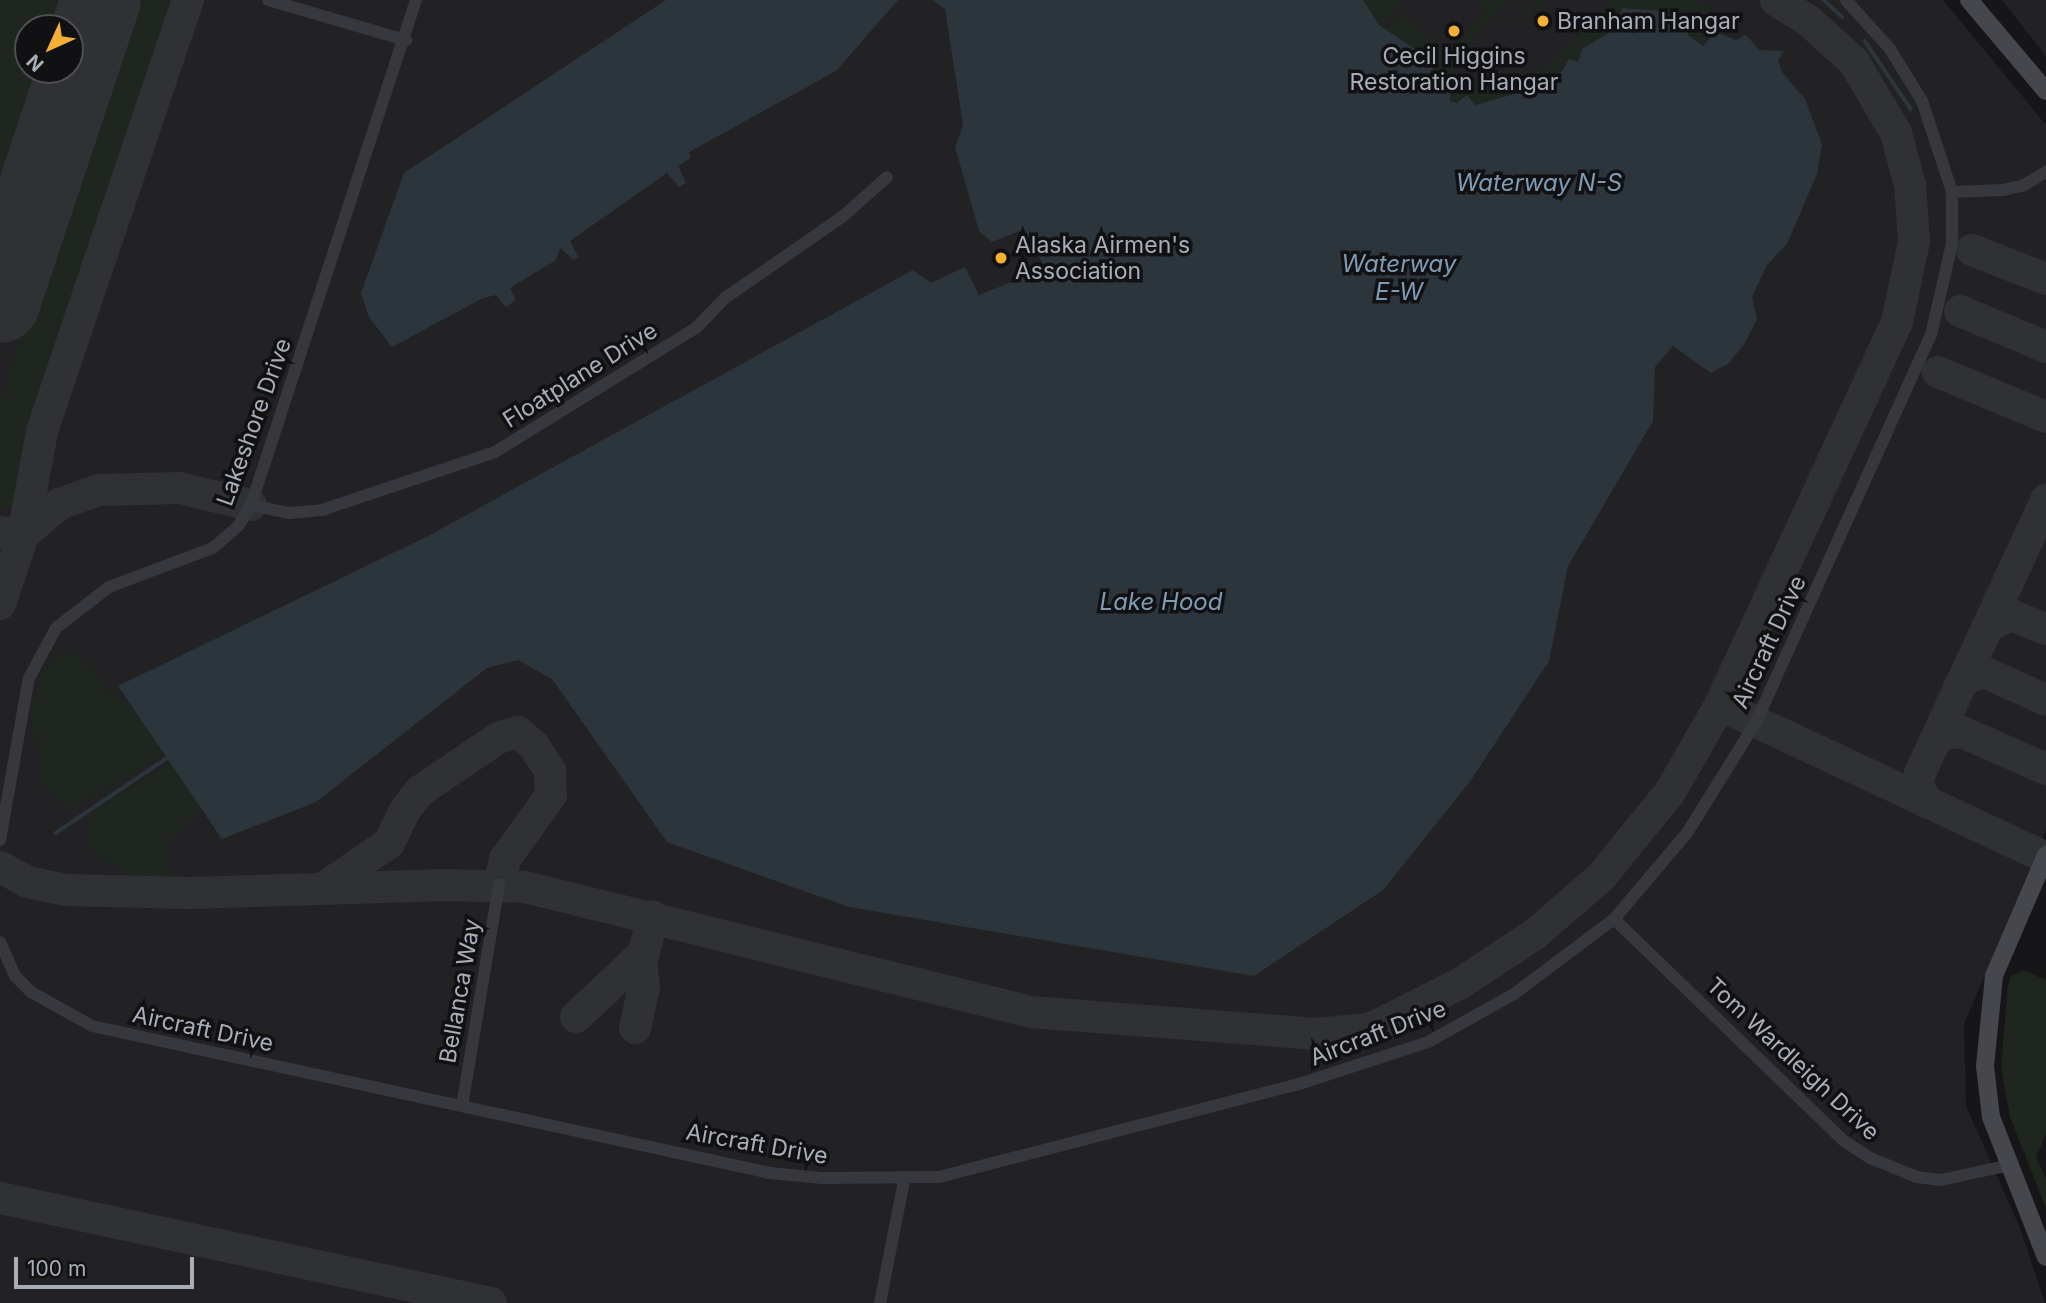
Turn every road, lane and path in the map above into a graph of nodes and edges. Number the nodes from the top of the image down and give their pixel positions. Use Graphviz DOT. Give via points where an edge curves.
graph roads {
  1 [pos="268,0"];
  2 [pos="416,0"];
  3 [pos="1846,0"];
  4 [pos="1971,0"];
  5 [pos="406,40"];
  6 [pos="2046,91"];
  7 [pos="2046,172"];
  8 [pos="887,177"];
  9 [pos="1952,192"];
  10 [pos="251,505"];
  11 [pos="0,840"];
  12 [pos="2046,855"];
  13 [pos="499,884"];
  14 [pos="1614,919"];
  15 [pos="0,942"];
  16 [pos="462,1106"];
  17 [pos="2010,1165"];
  18 [pos="904,1181"];
  19 [pos="2046,1257"];
  20 [pos="880,1303"];
  1 -- 5 [label="street"];
  2 -- 5 [label="street, Lakeshore Drive"];
  3 -- 9 [label="street, Aircraft Drive" via="1890,49 1922,102"];
  4 -- 6 [label="street"];
  5 -- 10 [label="street, Lakeshore Drive"];
  7 -- 9 [label="street" via="2003,190"];
  8 -- 10 [label="street, Floatplane Drive" via="842,217 725,298 696,328 495,452 322,510 289,513"];
  9 -- 14 [label="street, Aircraft Drive" via="1951,243 1931,335 1762,709 1707,806"];
  10 -- 11 [label="street, Lakeshore Drive" via="214,548 109,587 56,628 29,678"];
  12 -- 17 [label="street" via="1994,976 1987,1020 1985,1066 1991,1117"];
  13 -- 16 [label="street, Bellanca Way"];
  14 -- 17 [label="street, Tom Wardleigh Drive" via="1844,1141 1870,1158 1917,1177 1941,1180"];
  14 -- 18 [label="street, Aircraft Drive" via="1514,994 1428,1042 1302,1083 939,1177"];
  15 -- 16 [label="street, Aircraft Drive" via="15,975 68,1017 115,1032"];
  16 -- 18 [label="street, Aircraft Drive" via="771,1172"];
  17 -- 19 [label="street"];
  18 -- 20 [label="street"];
}
